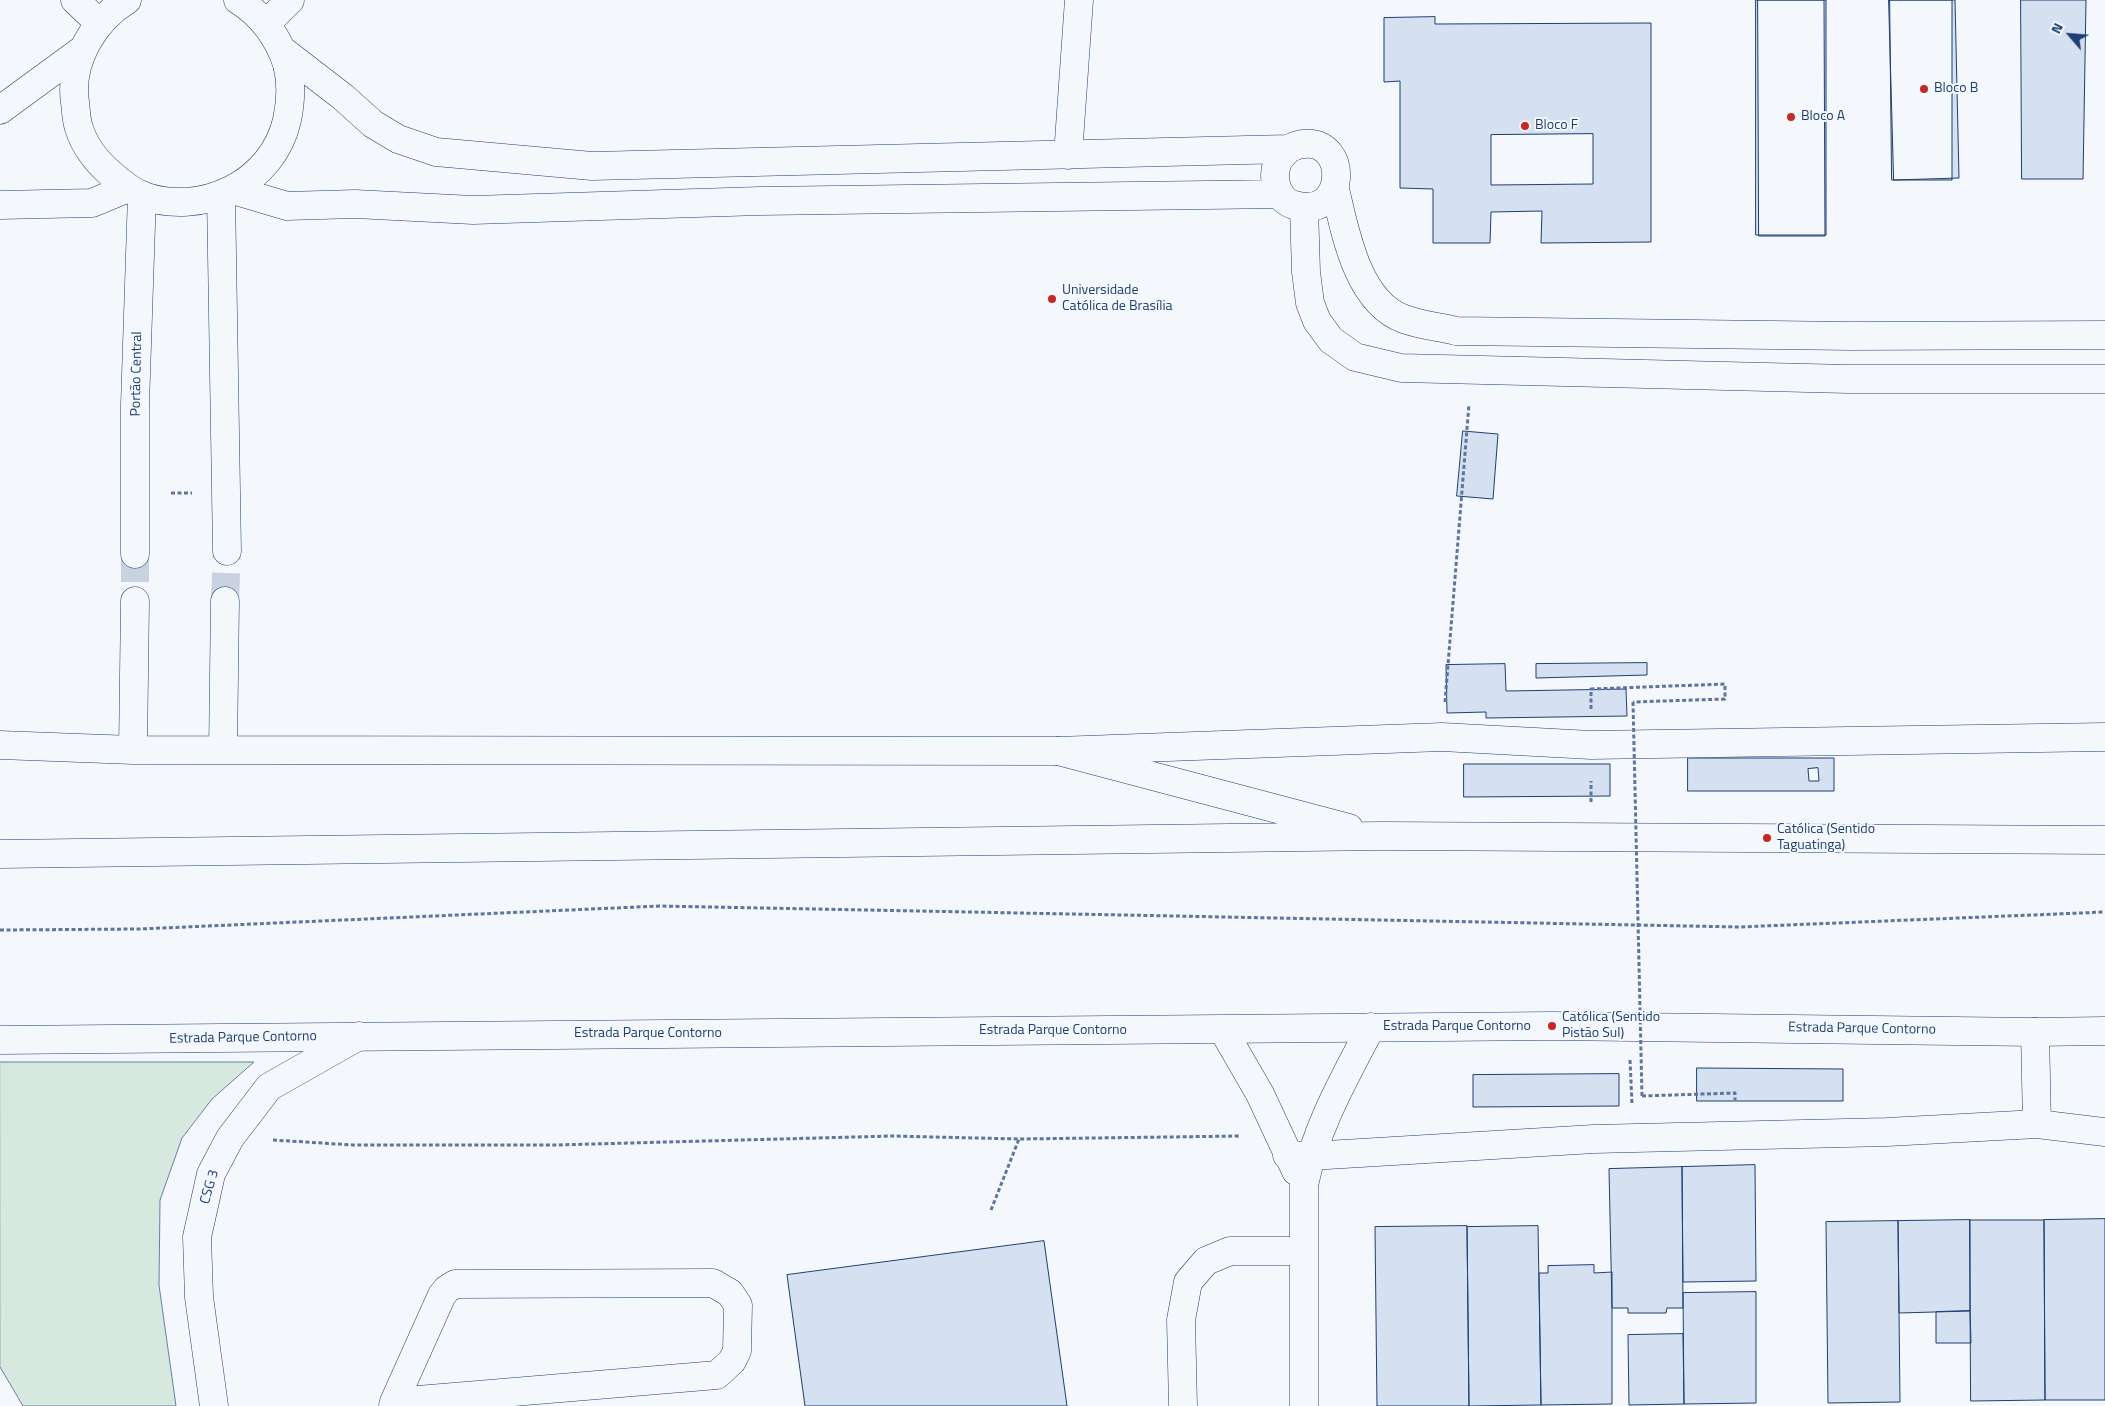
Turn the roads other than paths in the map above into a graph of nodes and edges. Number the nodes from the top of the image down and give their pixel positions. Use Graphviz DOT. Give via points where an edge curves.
graph roads {
  1 [pos="75,0"];
  2 [pos="127,0"];
  3 [pos="238,0"];
  4 [pos="290,0"];
  5 [pos="1079,0"];
  6 [pos="99,23"];
  7 [pos="266,24"];
  8 [pos="82,50"];
  9 [pos="282,50"];
  10 [pos="0,110"];
  11 [pos="1288,149"];
  12 [pos="1068,155"];
  13 [pos="1335,189"];
  14 [pos="135,192"];
  15 [pos="227,193"];
  16 [pos="1280,194"];
  17 [pos="0,205"];
  18 [pos="1304,208"];
  19 [pos="2105,335"];
  20 [pos="2105,379"];
  21 [pos="227,551"];
  22 [pos="135,554"];
  23 [pos="135,601"];
  24 [pos="225,601"];
  25 [pos="2105,737"];
  26 [pos="0,745"];
  27 [pos="223,748"];
  28 [pos="133,750"];
  29 [pos="1058,751"];
  30 [pos="1382,836"];
  31 [pos="2105,840"];
  32 [pos="0,854"];
  33 [pos="1371,1027"];
  34 [pos="1223,1030"];
  35 [pos="2105,1031"];
  36 [pos="2034,1032"];
  37 [pos="359,1036"];
  38 [pos="0,1040"];
  39 [pos="2037,1124"];
  40 [pos="2105,1132"];
  41 [pos="1292,1149"];
  42 [pos="1304,1251"];
  43 [pos="393,1404"];
  44 [pos="214,1406"];
  45 [pos="1183,1406"];
  46 [pos="1304,1406"];
  1 -- 6 [label="main road"];
  2 -- 6 [label="main road"];
  3 -- 7 [label="main road"];
  4 -- 7 [label="main road"];
  5 -- 12 [label="main road"];
  6 -- 8 [label="main road"];
  7 -- 9 [label="main road"];
  8 -- 10 [label="main road"];
  8 -- 14 [label="main road" via="73,89 79,128 98,163"];
  9 -- 12 [label="main road" via="373,124 398,139 436,152 592,166"];
  9 -- 15 [label="main road" via="290,75 291,94 285,129 273,153 255,174"];
  11 -- 12 [label="main road"];
  11 -- 13 [label="main road" via="1304,144 1320,147 1332,157 1337,173"];
  11 -- 16 [label="main road" via="1277,162 1274,178"];
  13 -- 18 [label="main road" via="1322,204"];
  13 -- 19 [label="main road" via="1357,267 1382,305 1403,319 1456,331 1850,336"];
  14 -- 15 [label="main road" via="168,202 195,202"];
  14 -- 17 [label="main road" via="92,202"];
  14 -- 22 [label="main road, Portão Central"];
  15 -- 16 [label="main road" via="287,206 355,204 473,210 760,201"];
  15 -- 21 [label="main road"];
  16 -- 18 [label="main road" via="1290,204"];
  18 -- 20 [label="main road" via="1306,272 1310,303 1317,321 1331,340 1355,356 1401,368 1857,379"];
  23 -- 28 [label="main road"];
  24 -- 27 [label="main road"];
  25 -- 29 [label="main road" via="1591,745 1442,737"];
  26 -- 28 [label="main road"];
  27 -- 28 [label="main road"];
  27 -- 29 [label="main road"];
  29 -- 30 [label="main road"];
  30 -- 31 [label="main road"];
  30 -- 32 [label="main road"];
  33 -- 34 [label="main road, Estrada Parque Contorno"];
  33 -- 36 [label="main road, Estrada Parque Contorno" via="1628,1026"];
  33 -- 41 [label="main road" via="1332,1102"];
  34 -- 37 [label="main road, Estrada Parque Contorno"];
  34 -- 41 [label="main road"];
  35 -- 36 [label="main road, Estrada Parque Contorno"];
  36 -- 39 [label="main road"];
  37 -- 38 [label="main road, Estrada Parque Contorno"];
  37 -- 44 [label="main road, CSG 3" via="269,1088 230,1138 211,1174 197,1238 199,1296"];
  39 -- 40 [label="main road"];
  39 -- 41 [label="main road" via="1887,1132"];
  41 -- 42 [label="main road" via="1304,1185"];
  42 -- 45 [label="main road" via="1230,1251 1206,1261 1188,1282 1181,1320"];
  42 -- 46 [label="main road"];
  43 -- 43 [label="main road" via="717,1375 732,1361 737,1351 738,1305 730,1293 714,1283 455,1284 442,1295"];
}
